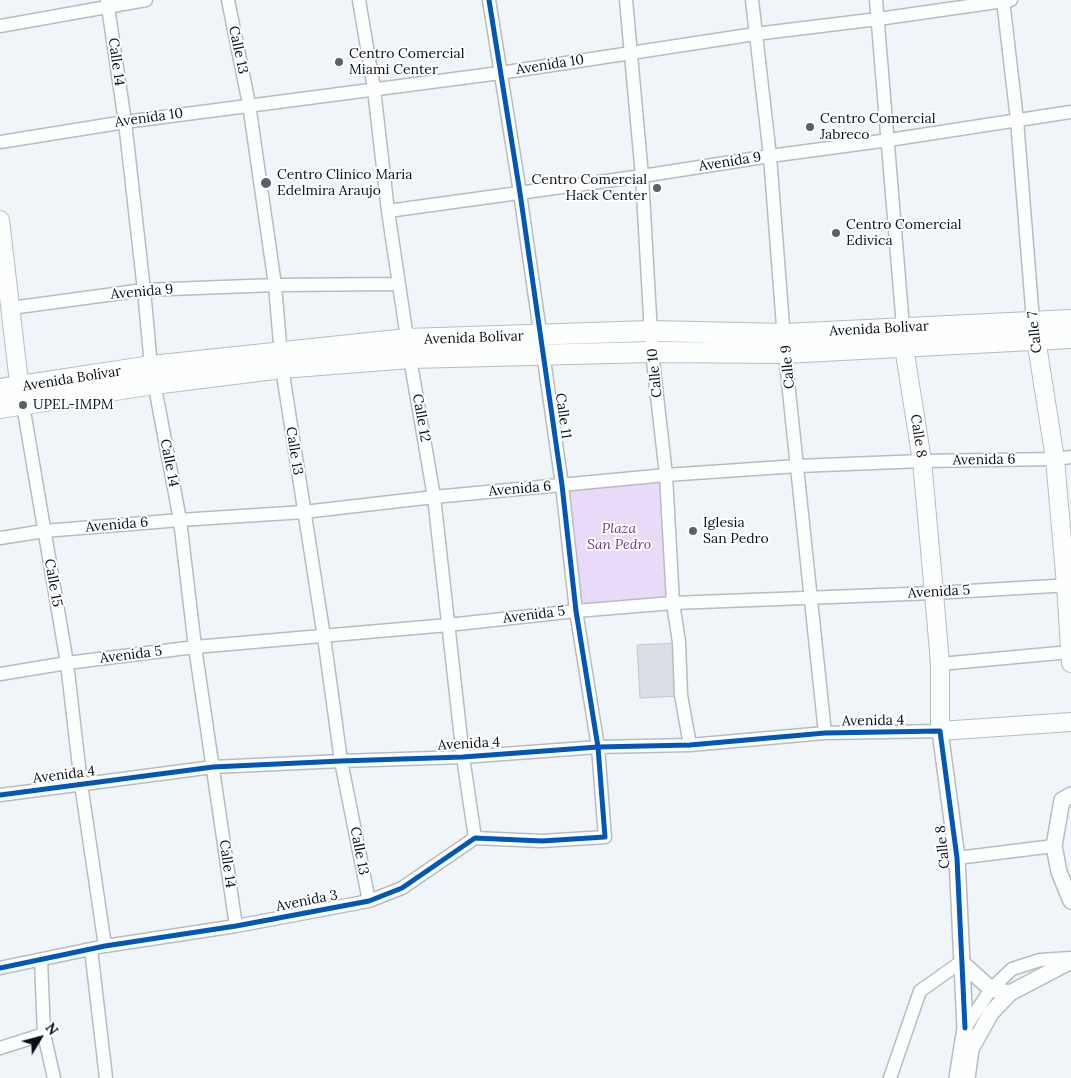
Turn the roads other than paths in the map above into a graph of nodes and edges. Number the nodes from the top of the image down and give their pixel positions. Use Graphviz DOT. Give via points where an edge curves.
graph roads {
  1 [pos="146,0"];
  2 [pos="228,0"];
  3 [pos="359,0"];
  4 [pos="489,0"];
  5 [pos="626,0"];
  6 [pos="752,0"];
  7 [pos="876,0"];
  8 [pos="1006,0"];
  9 [pos="108,3"];
  10 [pos="878,19"];
  11 [pos="0,26"];
  12 [pos="755,34"];
  13 [pos="631,53"];
  14 [pos="500,73"];
  15 [pos="374,89"];
  16 [pos="249,104"];
  17 [pos="1071,112"];
  18 [pos="1017,120"];
  19 [pos="125,122"];
  20 [pos="889,140"];
  21 [pos="0,142"];
  22 [pos="770,156"];
  23 [pos="642,176"];
  24 [pos="520,193"];
  25 [pos="388,210"];
  26 [pos="0,220"];
  27 [pos="399,284"];
  28 [pos="275,285"];
  29 [pos="144,290"];
  30 [pos="11,308"];
  31 [pos="1071,320"];
  32 [pos="903,327"];
  33 [pos="1034,330"];
  34 [pos="651,331"];
  35 [pos="540,335"];
  36 [pos="1071,338"];
  37 [pos="785,343"];
  38 [pos="904,347"];
  39 [pos="409,349"];
  40 [pos="652,352"];
  41 [pos="543,355"];
  42 [pos="282,360"];
  43 [pos="152,375"];
  44 [pos="14,394"];
  45 [pos="0,408"];
  46 [pos="1063,458"];
  47 [pos="922,461"];
  48 [pos="798,466"];
  49 [pos="666,475"];
  50 [pos="562,485"];
  51 [pos="434,497"];
  52 [pos="304,512"];
  53 [pos="180,520"];
  54 [pos="44,531"];
  55 [pos="0,538"];
  56 [pos="1069,585"];
  57 [pos="934,593"];
  58 [pos="812,598"];
  59 [pos="673,603"];
  60 [pos="576,611"];
  61 [pos="448,625"];
  62 [pos="324,637"];
  63 [pos="195,647"];
  64 [pos="1070,657"];
  65 [pos="67,663"];
  66 [pos="940,664"];
  67 [pos="0,674"];
  68 [pos="1071,722"];
  69 [pos="940,731"];
  70 [pos="825,734"];
  71 [pos="690,745"];
  72 [pos="598,747"];
  73 [pos="463,757"];
  74 [pos="341,761"];
  75 [pos="213,768"];
  76 [pos="81,784"];
  77 [pos="0,795"];
  78 [pos="1071,795"];
  79 [pos="475,838"];
  80 [pos="1054,846"];
  81 [pos="957,858"];
  82 [pos="369,901"];
  83 [pos="1071,901"];
  84 [pos="236,926"];
  85 [pos="105,946"];
  86 [pos="91,949"];
  87 [pos="1071,959"];
  88 [pos="41,960"];
  89 [pos="961,962"];
  90 [pos="0,968"];
  91 [pos="990,989"];
  92 [pos="1010,993"];
  93 [pos="965,1028"];
  94 [pos="44,1034"];
  95 [pos="0,1048"];
  96 [pos="54,1078"];
  97 [pos="106,1078"];
  98 [pos="890,1078"];
  99 [pos="957,1078"];
  100 [pos="967,1078"];
  1 -- 9 [label="street"];
  2 -- 16 [label="street, Calle 13"];
  3 -- 15 [label="street, Calle 12"];
  4 -- 14 [label="street, Calle 11"];
  5 -- 13 [label="street, Calle 10"];
  6 -- 12 [label="street, Calle 9"];
  7 -- 10 [label="street, Calle 8"];
  8 -- 10 [label="street, Avenida 10"];
  8 -- 18 [label="street, Calle 7"];
  9 -- 11 [label="street"];
  9 -- 19 [label="street, Calle 14"];
  10 -- 12 [label="street, Avenida 10"];
  10 -- 20 [label="street, Calle 8"];
  12 -- 13 [label="street, Avenida 10"];
  12 -- 22 [label="street, Calle 9"];
  13 -- 14 [label="street, Avenida 10"];
  13 -- 23 [label="street, Calle 10"];
  14 -- 15 [label="street, Avenida 10"];
  14 -- 24 [label="street, Calle 11"];
  15 -- 16 [label="street, Avenida 10"];
  15 -- 25 [label="street, Calle 12"];
  16 -- 19 [label="street, Avenida 10"];
  16 -- 28 [label="street, Calle 13"];
  17 -- 18 [label="street, Avenida 9"];
  18 -- 20 [label="street, Avenida 9"];
  18 -- 33 [label="street, Calle 7"];
  19 -- 21 [label="street, Avenida 10"];
  19 -- 29 [label="street, Calle 14"];
  20 -- 22 [label="street, Avenida 9"];
  20 -- 32 [label="street, Calle 8"];
  22 -- 23 [label="street, Avenida 9"];
  22 -- 37 [label="street, Calle 9"];
  23 -- 24 [label="street, Avenida 9"];
  23 -- 34 [label="street, Calle 10"];
  24 -- 25 [label="street, Avenida 9"];
  24 -- 35 [label="street, Calle 11"];
  25 -- 27 [label="street, Calle 12"];
  26 -- 30 [label="main road, Calle 15"];
  27 -- 28 [label="street, Avenida 9"];
  27 -- 39 [label="street, Calle 12"];
  28 -- 29 [label="street, Avenida 9"];
  28 -- 42 [label="street, Calle 13"];
  29 -- 30 [label="street, Avenida 9"];
  29 -- 43 [label="street, Calle 14"];
  30 -- 44 [label="main road, Calle 15"];
  31 -- 33 [label="highway, Avenida Bolívar"];
  32 -- 33 [label="highway, Avenida Bolívar"];
  32 -- 37 [label="highway, Avenida Bolívar"];
  32 -- 38 [label="main road, Calle 8"];
  33 -- 36 [label="highway, Avenida Bolívar"];
  33 -- 38 [label="highway, Avenida Bolívar"];
  33 -- 46 [label="main road, Calle 7"];
  34 -- 35 [label="highway, Avenida Bolívar"];
  34 -- 37 [label="highway, Avenida Bolívar"];
  34 -- 40 [label="street, Calle 10"];
  35 -- 39 [label="highway, Avenida Bolívar"];
  35 -- 41 [label="street, Calle 11"];
  37 -- 38 [label="highway, Avenida Bolívar"];
  37 -- 40 [label="highway, Avenida Bolívar"];
  37 -- 48 [label="street, Calle 9"];
  38 -- 47 [label="main road, Calle 8"];
  39 -- 41 [label="highway, Avenida Bolívar"];
  39 -- 42 [label="highway, Avenida Bolívar"];
  39 -- 51 [label="street, Calle 12"];
  40 -- 41 [label="highway, Avenida Bolívar"];
  40 -- 49 [label="street, Calle 10"];
  41 -- 50 [label="street, Calle 11"];
  42 -- 43 [label="highway, Avenida Bolívar"];
  42 -- 52 [label="street, Calle 13"];
  43 -- 44 [label="highway, Avenida Bolívar"];
  43 -- 53 [label="street, Calle 14"];
  44 -- 45 [label="highway, Avenida Bolívar"];
  44 -- 54 [label="street, Calle 15"];
  46 -- 47 [label="street, Avenida 6"];
  46 -- 56 [label="main road, Calle 7"];
  47 -- 48 [label="street, Avenida 6"];
  47 -- 57 [label="main road, Calle 8"];
  48 -- 49 [label="street, Avenida 6"];
  48 -- 58 [label="street, Calle 9"];
  49 -- 50 [label="street, Avenida 6"];
  49 -- 59 [label="street, Calle 10"];
  50 -- 51 [label="street, Avenida 6"];
  50 -- 60 [label="street, Calle 11"];
  51 -- 52 [label="street, Avenida 6"];
  51 -- 61 [label="street, Calle 12"];
  52 -- 53 [label="street, Avenida 6"];
  52 -- 62 [label="street, Calle 13"];
  53 -- 54 [label="street, Avenida 6"];
  53 -- 63 [label="street, Calle 14"];
  54 -- 55 [label="street, Avenida 6"];
  54 -- 65 [label="street, Calle 15"];
  56 -- 57 [label="street, Avenida 5"];
  56 -- 64 [label="main road, Calle 7"];
  57 -- 58 [label="street, Avenida 5"];
  57 -- 66 [label="main road, Calle 8"];
  58 -- 59 [label="street, Avenida 5"];
  58 -- 70 [label="street, Calle 9"];
  59 -- 60 [label="street, Avenida 5"];
  59 -- 71 [label="street, Calle 10" via="679,642 681,695"];
  60 -- 61 [label="street, Avenida 5"];
  60 -- 72 [label="street, Calle 11"];
  61 -- 62 [label="street, Avenida 5"];
  61 -- 73 [label="street, Calle 12"];
  62 -- 63 [label="street, Avenida 5"];
  62 -- 74 [label="street, Calle 13"];
  63 -- 65 [label="street, Avenida 5"];
  63 -- 75 [label="street, Calle 14"];
  64 -- 66 [label="street"];
  65 -- 67 [label="street, Avenida 5"];
  65 -- 76 [label="street, Calle 15"];
  66 -- 69 [label="main road, Calle 8"];
  68 -- 69 [label="main road, Avenida 4"];
  69 -- 70 [label="street, Avenida 4"];
  69 -- 81 [label="street, Calle 8"];
  70 -- 71 [label="street, Avenida 4"];
  71 -- 72 [label="street, Avenida 4"];
  72 -- 73 [label="street, Avenida 4"];
  72 -- 79 [label="street, Calle 11" via="605,837 542,841"];
  73 -- 74 [label="street, Avenida 4"];
  73 -- 79 [label="street, Calle 12"];
  74 -- 75 [label="street, Avenida 4"];
  74 -- 82 [label="street, Calle 13"];
  75 -- 76 [label="street, Avenida 4"];
  75 -- 84 [label="street, Calle 14"];
  76 -- 77 [label="street, Avenida 4"];
  76 -- 85 [label="street, Calle 15"];
  78 -- 80 [label="street" via="1062,800"];
  79 -- 82 [label="street, Avenida 3" via="402,888"];
  80 -- 81 [label="street"];
  80 -- 83 [label="street" via="1059,872"];
  81 -- 89 [label="street, Calle 8"];
  82 -- 84 [label="street, Avenida 3"];
  84 -- 85 [label="street, Avenida 3"];
  85 -- 86 [label="street, Avenida 3"];
  86 -- 88 [label="street, Avenida 3"];
  86 -- 97 [label="street"];
  87 -- 91 [label="street" via="1040,960 1012,969"];
  87 -- 92 [label="street"];
  88 -- 90 [label="street, Avenida 3"];
  88 -- 94 [label="street"];
  89 -- 91 [label="street"];
  89 -- 93 [label="street, Calle 8"];
  89 -- 98 [label="street" via="920,991"];
  91 -- 92 [label="street"];
  91 -- 93 [label="street"];
  92 -- 100 [label="street" via="991,1013 971,1049"];
  93 -- 99 [label="street, Calle 8"];
  94 -- 95 [label="street"];
  94 -- 96 [label="street"];
}
